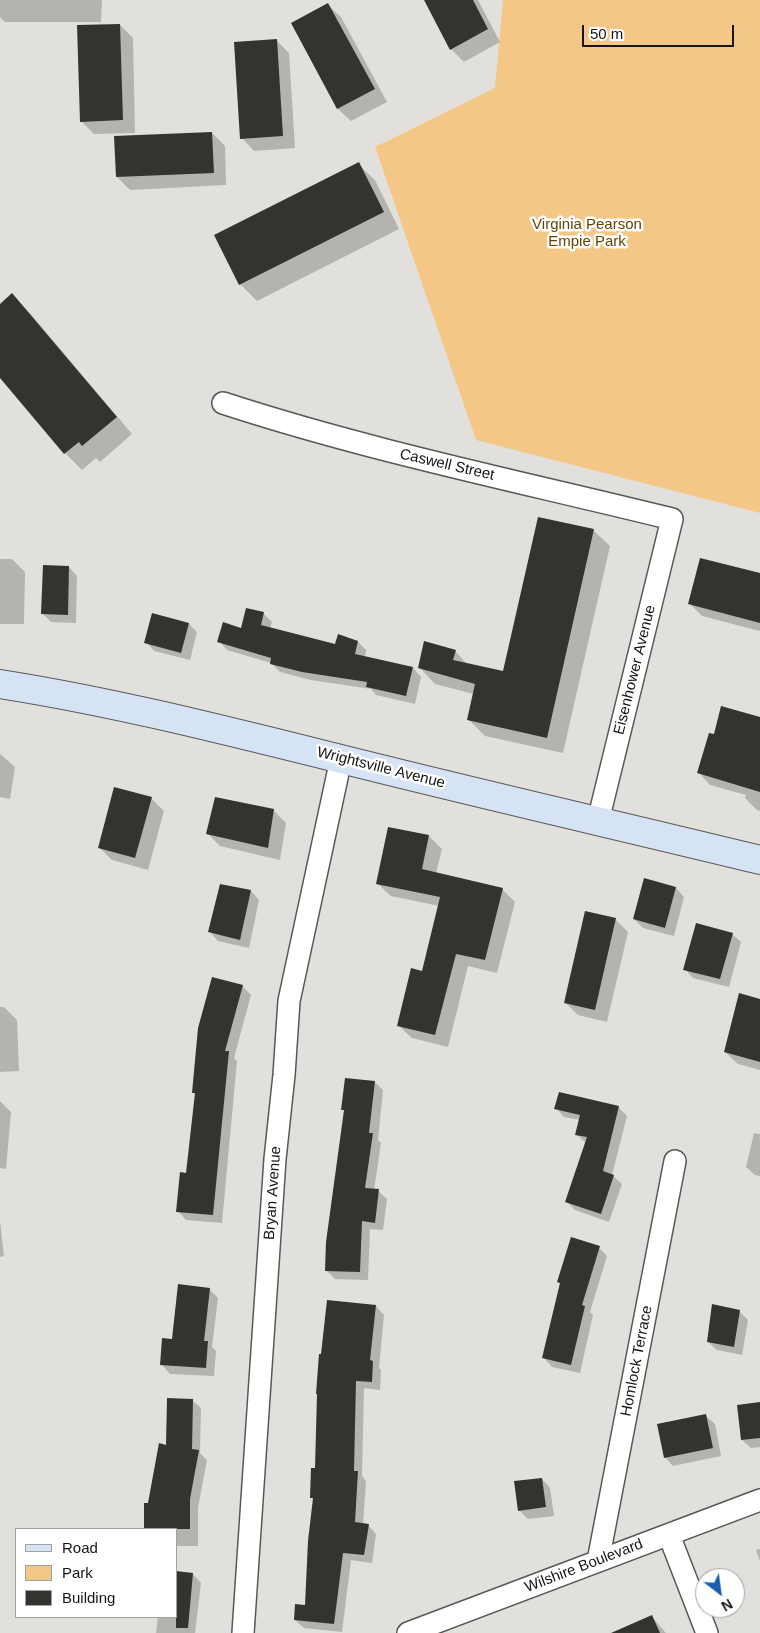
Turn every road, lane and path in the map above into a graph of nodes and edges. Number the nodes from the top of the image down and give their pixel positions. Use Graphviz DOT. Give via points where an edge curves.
graph roads {
  1 [pos="223,404"];
  2 [pos="672,519"];
  3 [pos="0,684"];
  4 [pos="341,759"];
  5 [pos="598,821"];
  6 [pos="760,860"];
  7 [pos="675,1161"];
  8 [pos="760,1500"];
  9 [pos="669,1535"];
  10 [pos="598,1561"];
  11 [pos="243,1633"];
  12 [pos="408,1633"];
  13 [pos="707,1633"];
  1 -- 2 [label="street, Caswell Street" via="396,454"];
  2 -- 5 [label="street, Eisenhower Avenue"];
  3 -- 4 [label="street, Wrightsville Avenue" via="219,728"];
  4 -- 5 [label="street, Wrightsville Avenue"];
  4 -- 11 [label="street, Bryan Avenue" via="289,1001 274,1169"];
  5 -- 6 [label="street, Wrightsville Avenue"];
  7 -- 10 [label="street, Homlock Terrace"];
  8 -- 9 [label="street, Wilshire Boulevard"];
  9 -- 10 [label="street, Wilshire Boulevard"];
  9 -- 13 [label="street"];
  10 -- 12 [label="street, Wilshire Boulevard"];
}
